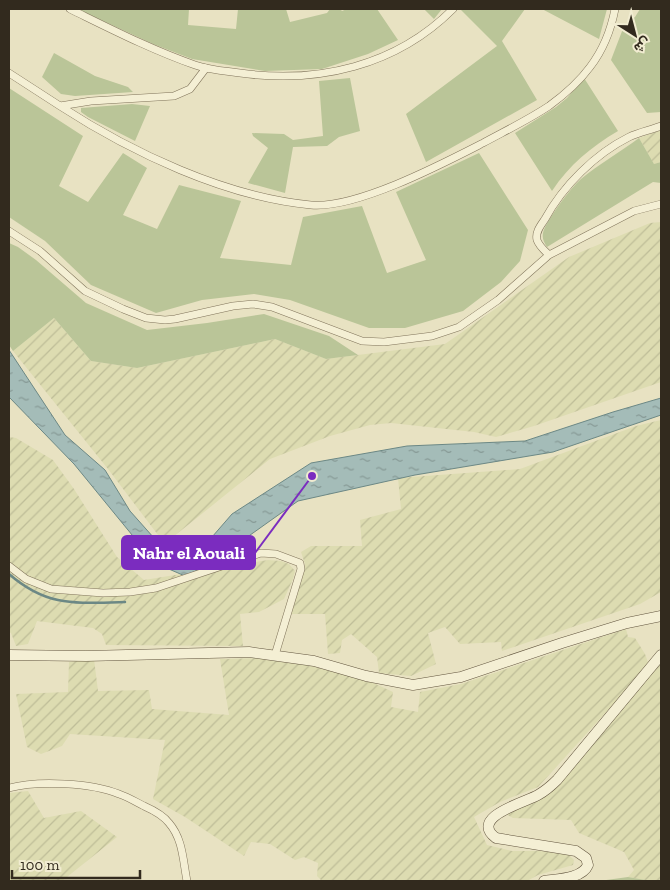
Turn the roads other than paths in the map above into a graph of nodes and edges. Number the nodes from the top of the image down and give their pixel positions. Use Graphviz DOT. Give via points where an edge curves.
graph roads {
  1 [pos="70,9"];
  2 [pos="454,9"];
  3 [pos="615,9"];
  4 [pos="206,68"];
  5 [pos="9,73"];
  6 [pos="60,106"];
  7 [pos="661,126"];
  8 [pos="661,204"];
  9 [pos="9,231"];
  10 [pos="549,255"];
  11 [pos="9,566"];
  12 [pos="661,616"];
  13 [pos="9,655"];
  14 [pos="275,655"];
  15 [pos="661,655"];
  16 [pos="9,788"];
  17 [pos="186,881"];
  18 [pos="544,881"];
  1 -- 4 [label="street"];
  2 -- 4 [label="street" via="417,39 350,68 322,74 282,76"];
  3 -- 6 [label="street" via="606,42 590,67 548,106 424,172 368,195 341,202 299,203 213,181 142,152"];
  4 -- 6 [label="street" via="190,89 174,96"];
  5 -- 6 [label="street"];
  7 -- 10 [label="street" via="629,137 576,176 552,206 537,232 537,239"];
  8 -- 10 [label="street" via="634,211"];
  9 -- 10 [label="street" via="34,247 85,291 136,315 165,320 253,304 272,307 372,342 432,336 459,327 492,305"];
  11 -- 14 [label="street" via="26,579 51,589 122,593 156,588 261,553 283,556 300,563 301,569"];
  12 -- 14 [label="main road" via="627,623 461,677 413,685"];
  13 -- 14 [label="main road" via="249,652"];
  15 -- 18 [label="main road" via="557,780 538,795 490,820 488,827 496,838 576,851 586,858 588,865 583,872"];
  16 -- 17 [label="street" via="46,783 80,785 118,793 152,810 165,818 176,834"];
}
